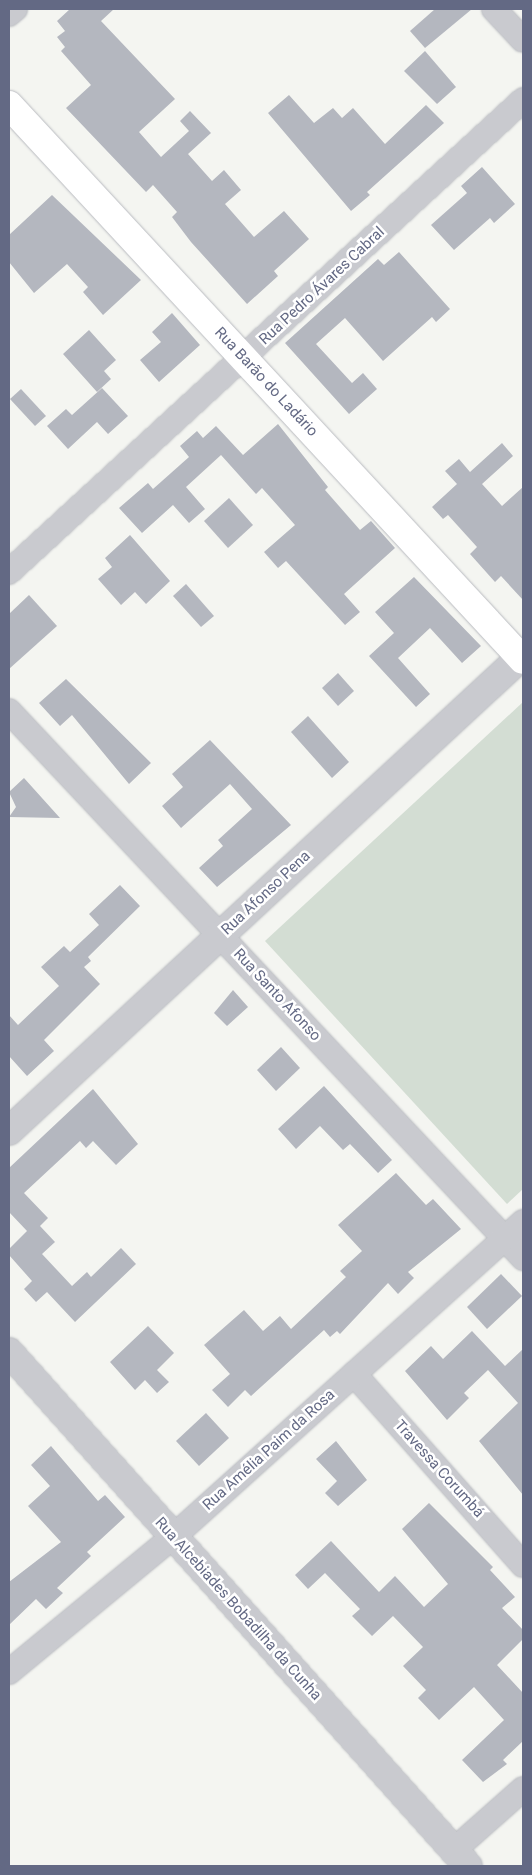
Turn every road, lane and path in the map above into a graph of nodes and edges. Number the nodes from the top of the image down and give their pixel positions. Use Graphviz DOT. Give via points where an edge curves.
graph roads {
  1 [pos="15,9"];
  2 [pos="494,9"];
  3 [pos="9,14"];
  4 [pos="523,40"];
  5 [pos="523,100"];
  6 [pos="9,105"];
  7 [pos="244,358"];
  8 [pos="9,572"];
  9 [pos="522,658"];
  10 [pos="9,711"];
  11 [pos="220,936"];
  12 [pos="9,1132"];
  13 [pos="523,1222"];
  14 [pos="506,1239"];
  15 [pos="523,1258"];
  16 [pos="9,1352"];
  17 [pos="354,1374"];
  18 [pos="173,1537"];
  19 [pos="523,1565"];
  20 [pos="9,1672"];
  21 [pos="523,1789"];
  22 [pos="461,1858"];
  1 -- 3 [label="street"];
  2 -- 4 [label="street"];
  5 -- 7 [label="street, Rua Pedro Ávares Cabral"];
  6 -- 7 [label="main road, Rua Barão do Ladário"];
  7 -- 8 [label="street, Rua Pedro Ávares Cabral"];
  7 -- 9 [label="main road, Rua Barão do Ladário"];
  9 -- 11 [label="street, Rua Afonso Pena"];
  10 -- 11 [label="street, Rua Santo Afonso"];
  11 -- 12 [label="street, Rua Afonso Pena"];
  11 -- 14 [label="street, Rua Santo Afonso"];
  13 -- 14 [label="street, Rua Amélia Paim da Rosa"];
  14 -- 15 [label="street, Rua Santo Afonso"];
  14 -- 17 [label="street, Rua Amélia Paim da Rosa"];
  16 -- 18 [label="street, Rua Alcebiades Bobadilha da Cunha"];
  17 -- 18 [label="street, Rua Amélia Paim da Rosa"];
  17 -- 19 [label="street, Travessa Corumbá"];
  18 -- 20 [label="street, Rua Amélia Paim da Rosa"];
  18 -- 22 [label="street, Rua Alcebiades Bobadilha da Cunha"];
  21 -- 22 [label="street"];
}
